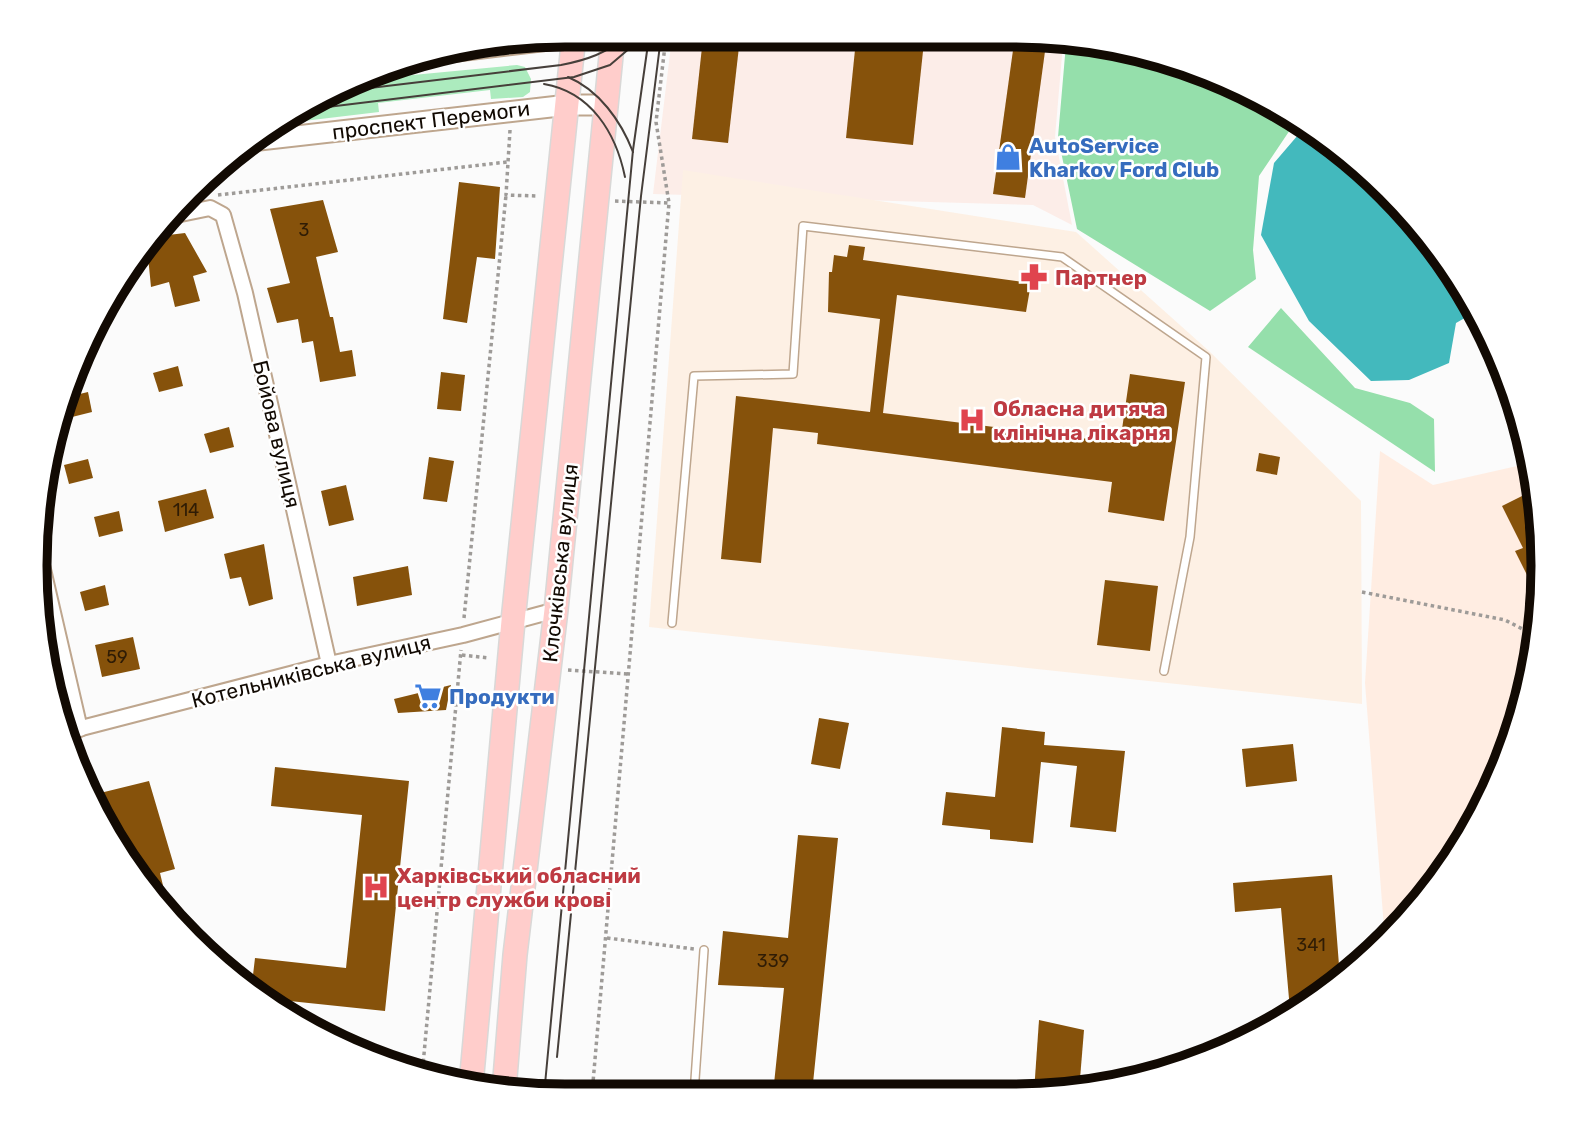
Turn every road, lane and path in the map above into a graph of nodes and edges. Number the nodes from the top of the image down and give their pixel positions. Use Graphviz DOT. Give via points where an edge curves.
graph roads {
  1 [pos="578,47"];
  2 [pos="611,47"];
  3 [pos="665,47"];
  4 [pos="568,105"];
  5 [pos="605,105"];
  6 [pos="510,127"];
  7 [pos="273,139"];
  8 [pos="507,162"];
  9 [pos="506,195"];
  10 [pos="537,196"];
  11 [pos="611,201"];
  12 [pos="214,202"];
  13 [pos="668,203"];
  14 [pos="189,210"];
  15 [pos="1362,592"];
  16 [pos="48,597"];
  17 [pos="556,610"];
  18 [pos="513,621"];
  19 [pos="672,623"];
  20 [pos="1526,631"];
  21 [pos="463,635"];
  22 [pos="461,655"];
  23 [pos="491,659"];
  24 [pos="329,664"];
  25 [pos="565,670"];
  26 [pos="1164,671"];
  27 [pos="628,674"];
  28 [pos="71,719"];
  29 [pos="74,730"];
  30 [pos="607,938"];
  31 [pos="693,949"];
  32 [pos="704,950"];
  33 [pos="423,1064"];
  34 [pos="472,1075"];
  35 [pos="504,1080"];
  36 [pos="593,1084"];
  37 [pos="695,1084"];
  1 -- 4 [label="main road, Клочківська вулиця"];
  2 -- 5 [label="main road, Клочківська вулиця"];
  3 -- 13 [label="path" via="656,122"];
  4 -- 5 [label="main road, проспект Перемоги"];
  4 -- 7 [label="main road, проспект Перемоги"];
  4 -- 18 [label="main road, Клочківська вулиця"];
  5 -- 17 [label="main road, Клочківська вулиця"];
  6 -- 8 [label="path"];
  8 -- 9 [label="path"];
  8 -- 12 [label="path"];
  9 -- 10 [label="path"];
  9 -- 21 [label="path"];
  11 -- 13 [label="path"];
  12 -- 14 [label="street"];
  12 -- 24 [label="street, Бойова вулиця" via="223,215 245,293"];
  13 -- 27 [label="path"];
  15 -- 20 [label="path" via="1505,620"];
  16 -- 28 [label="street"];
  17 -- 18 [label="street, Котельниківська вулиця"];
  17 -- 35 [label="main road, Клочківська вулиця"];
  18 -- 21 [label="street, Котельниківська вулиця"];
  18 -- 34 [label="main road, Клочківська вулиця"];
  19 -- 26 [label="lane" via="694,376 793,374 803,226 1062,257 1206,357 1190,537"];
  21 -- 22 [label="path"];
  21 -- 24 [label="street, Котельниківська вулиця"];
  22 -- 23 [label="path"];
  22 -- 33 [label="path"];
  24 -- 29 [label="street, Котельниківська вулиця"];
  25 -- 27 [label="path"];
  27 -- 30 [label="path"];
  30 -- 31 [label="path"];
  30 -- 36 [label="path"];
  32 -- 37 [label="lane"];
}
